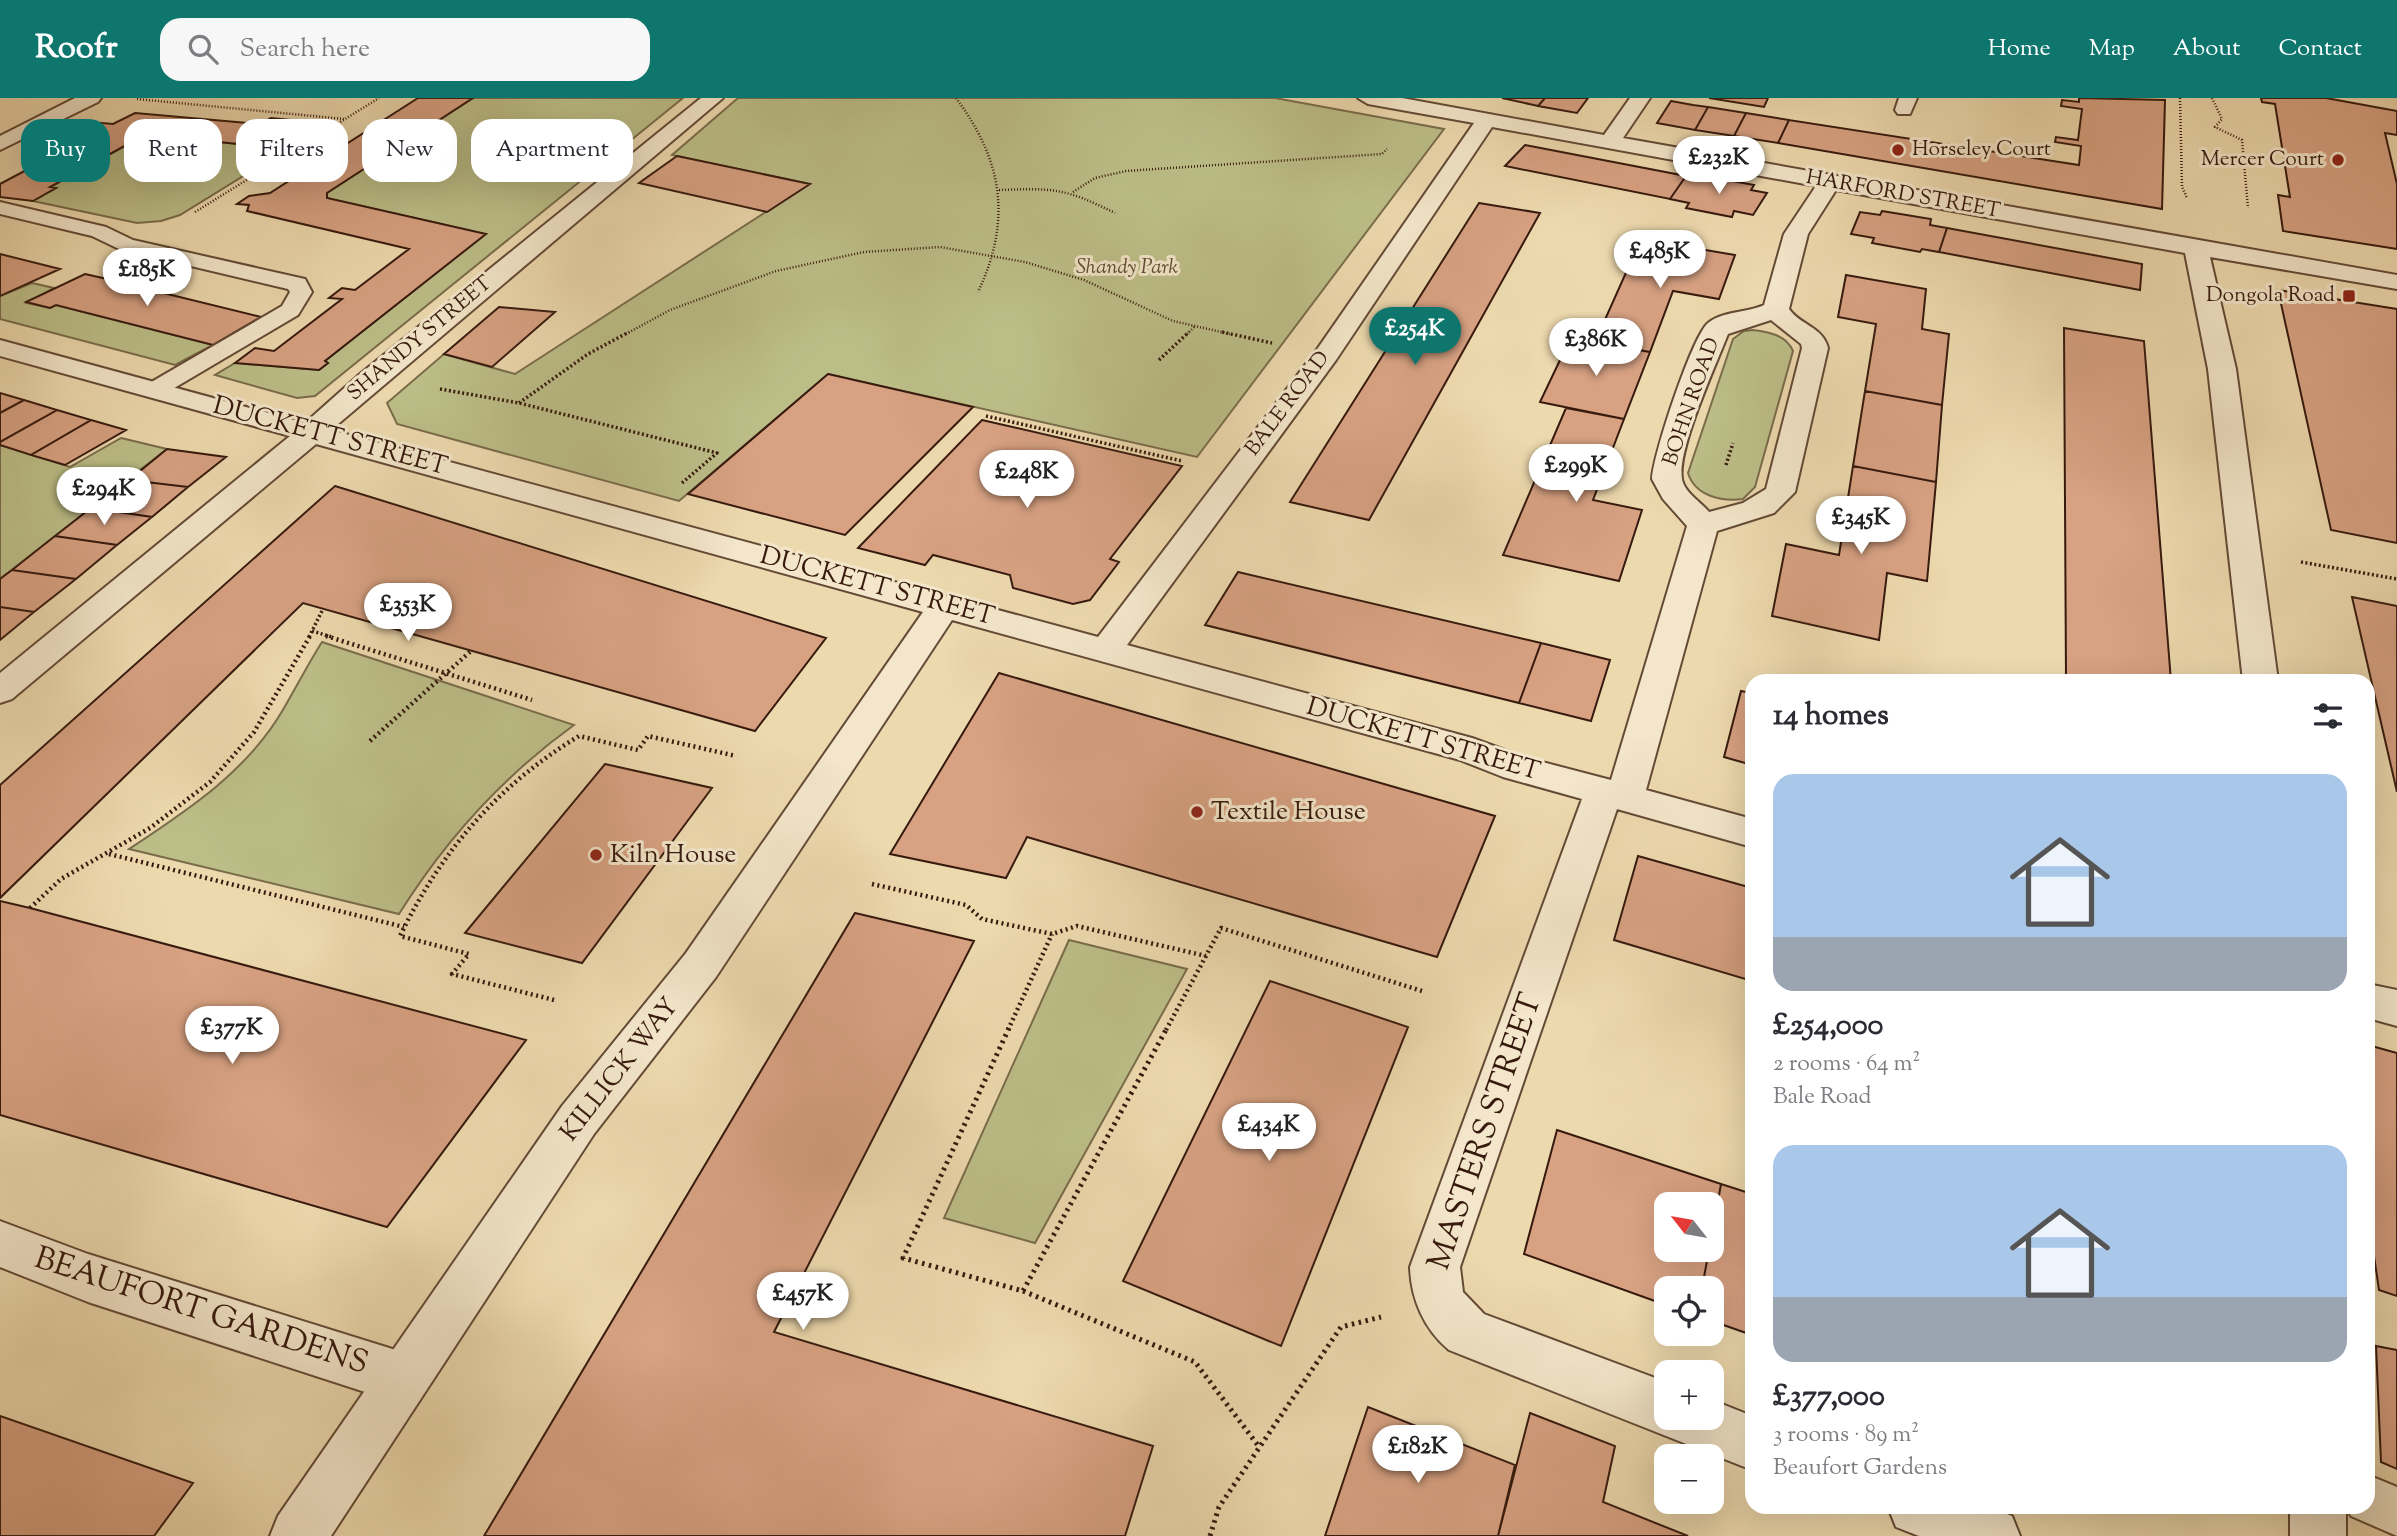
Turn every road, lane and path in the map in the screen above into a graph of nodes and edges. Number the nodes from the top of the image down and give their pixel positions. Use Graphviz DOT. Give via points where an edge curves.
graph roads {
  1 [pos="91,98"];
  2 [pos="130,98"];
  3 [pos="379,98"];
  4 [pos="713,98"];
  5 [pos="956,98"];
  6 [pos="1368,98"];
  7 [pos="1640,98"];
  8 [pos="2180,98"];
  9 [pos="2212,98"];
  10 [pos="1488,118"];
  11 [pos="345,119"];
  12 [pos="1611,140"];
  13 [pos="0,144"];
  14 [pos="1392,145"];
  15 [pos="243,182"];
  16 [pos="1830,182"];
  17 [pos="999,190"];
  18 [pos="1073,192"];
  19 [pos="2187,206"];
  20 [pos="0,208"];
  21 [pos="1115,213"];
  22 [pos="2249,218"];
  23 [pos="2196,247"];
  24 [pos="137,248"];
  25 [pos="993,256"];
  26 [pos="2397,282"];
  27 [pos="978,292"];
  28 [pos="1776,309"];
  29 [pos="1195,327"];
  30 [pos="0,348"];
  31 [pos="1326,354"];
  32 [pos="1159,360"];
  33 [pos="370,380"];
  34 [pos="156,389"];
  35 [pos="519,403"];
  36 [pos="986,416"];
  37 [pos="312,432"];
  38 [pos="1184,461"];
  39 [pos="637,522"];
  40 [pos="1703,526"];
  41 [pos="2245,551"];
  42 [pos="2397,579"];
  43 [pos="945,605"];
  44 [pos="323,609"];
  45 [pos="312,631"];
  46 [pos="471,651"];
  47 [pos="1105,651"];
  48 [pos="447,673"];
  49 [pos="2260,674"];
  50 [pos="0,691"];
  51 [pos="532,700"];
  52 [pos="370,741"];
  53 [pos="736,756"];
  54 [pos="1614,794"];
  55 [pos="1745,831"];
  56 [pos="108,854"];
  57 [pos="872,884"];
  58 [pos="30,908"];
  59 [pos="404,927"];
  60 [pos="1052,934"];
  61 [pos="1206,956"];
  62 [pos="1422,992"];
  63 [pos="554,1000"];
  64 [pos="2375,1003"];
  65 [pos="2397,1008"];
  66 [pos="0,1244"];
  67 [pos="1023,1291"];
  68 [pos="1440,1301"];
  69 [pos="402,1378"];
  70 [pos="1654,1404"];
  71 [pos="1718,1430"];
  72 [pos="1745,1440"];
  73 [pos="1260,1448"];
  74 [pos="2375,1502"];
  75 [pos="2397,1512"];
  76 [pos="1934,1514"];
  77 [pos="2318,1514"];
  78 [pos="298,1536"];
  79 [pos="1210,1536"];
  80 [pos="1992,1536"];
  81 [pos="2318,1536"];
  1 -- 13 [label="street"];
  2 -- 11 [label="path"];
  3 -- 11 [label="path"];
  4 -- 33 [label="street, SHANDY STREET"];
  5 -- 17 [label="path" via="987,143"];
  6 -- 10 [label="street, HARFORD STREET"];
  7 -- 12 [label="street"];
  8 -- 19 [label="path" via="2182,187 2187,192"];
  9 -- 22 [label="path" via="2222,119 2215,127 2242,140"];
  10 -- 12 [label="street, HARFORD STREET"];
  10 -- 31 [label="street, BALE ROAD"];
  12 -- 16 [label="street, HARFORD STREET"];
  14 -- 18 [label="path" via="1382,154 1126,172 1095,178"];
  15 -- 24 [label="path"];
  16 -- 23 [label="street, HARFORD STREET"];
  16 -- 28 [label="street" via="1796,234"];
  17 -- 18 [label="path"];
  17 -- 25 [label="path"];
  18 -- 21 [label="path"];
  20 -- 24 [label="lane" via="99,231"];
  23 -- 26 [label="street, HARFORD STREET"];
  23 -- 41 [label="street" via="2222,369"];
  24 -- 34 [label="lane" via="284,279 297,284 301,292 299,300 277,319"];
  25 -- 27 [label="path"];
  25 -- 29 [label="path" via="1070,275"];
  25 -- 35 [label="path" via="940,247 897,249 776,271 683,304 638,326 587,354"];
  28 -- 40 [label="street, BOHN ROAD" via="1716,330 1681,424 1666,469 1667,481"];
  28 -- 40 [label="street" via="1784,321 1812,340 1815,348 1780,492 1772,503 1754,511 1723,516"];
  29 -- 31 [label="path"];
  29 -- 32 [label="path"];
  30 -- 34 [label="street, DUCKETT STREET"];
  31 -- 47 [label="street, BALE ROAD"];
  33 -- 35 [label="path"];
  33 -- 37 [label="street, SHANDY STREET"];
  34 -- 37 [label="street, DUCKETT STREET"];
  35 -- 39 [label="path" via="718,453"];
  36 -- 38 [label="path"];
  37 -- 39 [label="street, DUCKETT STREET"];
  37 -- 50 [label="street, SHANDY STREET"];
  39 -- 43 [label="street, DUCKETT STREET"];
  40 -- 54 [label="street"];
  41 -- 42 [label="path"];
  41 -- 49 [label="street"];
  43 -- 47 [label="street, DUCKETT STREET"];
  43 -- 69 [label="street, KILLICK WAY" via="701,965 578,1120"];
  44 -- 45 [label="path"];
  45 -- 48 [label="path"];
  45 -- 56 [label="path" via="288,682 236,758 199,793"];
  46 -- 48 [label="path"];
  47 -- 54 [label="street, DUCKETT STREET"];
  48 -- 51 [label="path"];
  48 -- 52 [label="path"];
  53 -- 59 [label="path" via="648,736 638,750 579,736 526,772 465,834"];
  54 -- 55 [label="street, DUCKETT STREET"];
  54 -- 68 [label="street, MASTERS STREET" via="1435,1268"];
  56 -- 58 [label="path" via="64,877"];
  56 -- 59 [label="path"];
  57 -- 60 [label="path" via="966,905 982,919"];
  59 -- 63 [label="path" via="400,936 469,954 452,974"];
  60 -- 61 [label="path" via="1077,926"];
  60 -- 67 [label="path" via="903,1258"];
  61 -- 62 [label="path" via="1221,928"];
  61 -- 67 [label="path"];
  64 -- 65 [label="street"];
  66 -- 69 [label="street, BEAUFORT GARDENS" via="88,1278"];
  67 -- 73 [label="path" via="1195,1362"];
  68 -- 70 [label="street" via="1452,1321 1467,1332"];
  68 -- 73 [label="path, MASTERS STREET" via="1341,1327"];
  69 -- 78 [label="street, KILLICK WAY"];
  71 -- 72 [label="street"];
  73 -- 79 [label="path, MASTERS STREET" via="1219,1507"];
  74 -- 75 [label="lane"];
  76 -- 80 [label="street"];
  77 -- 81 [label="street"];
}
